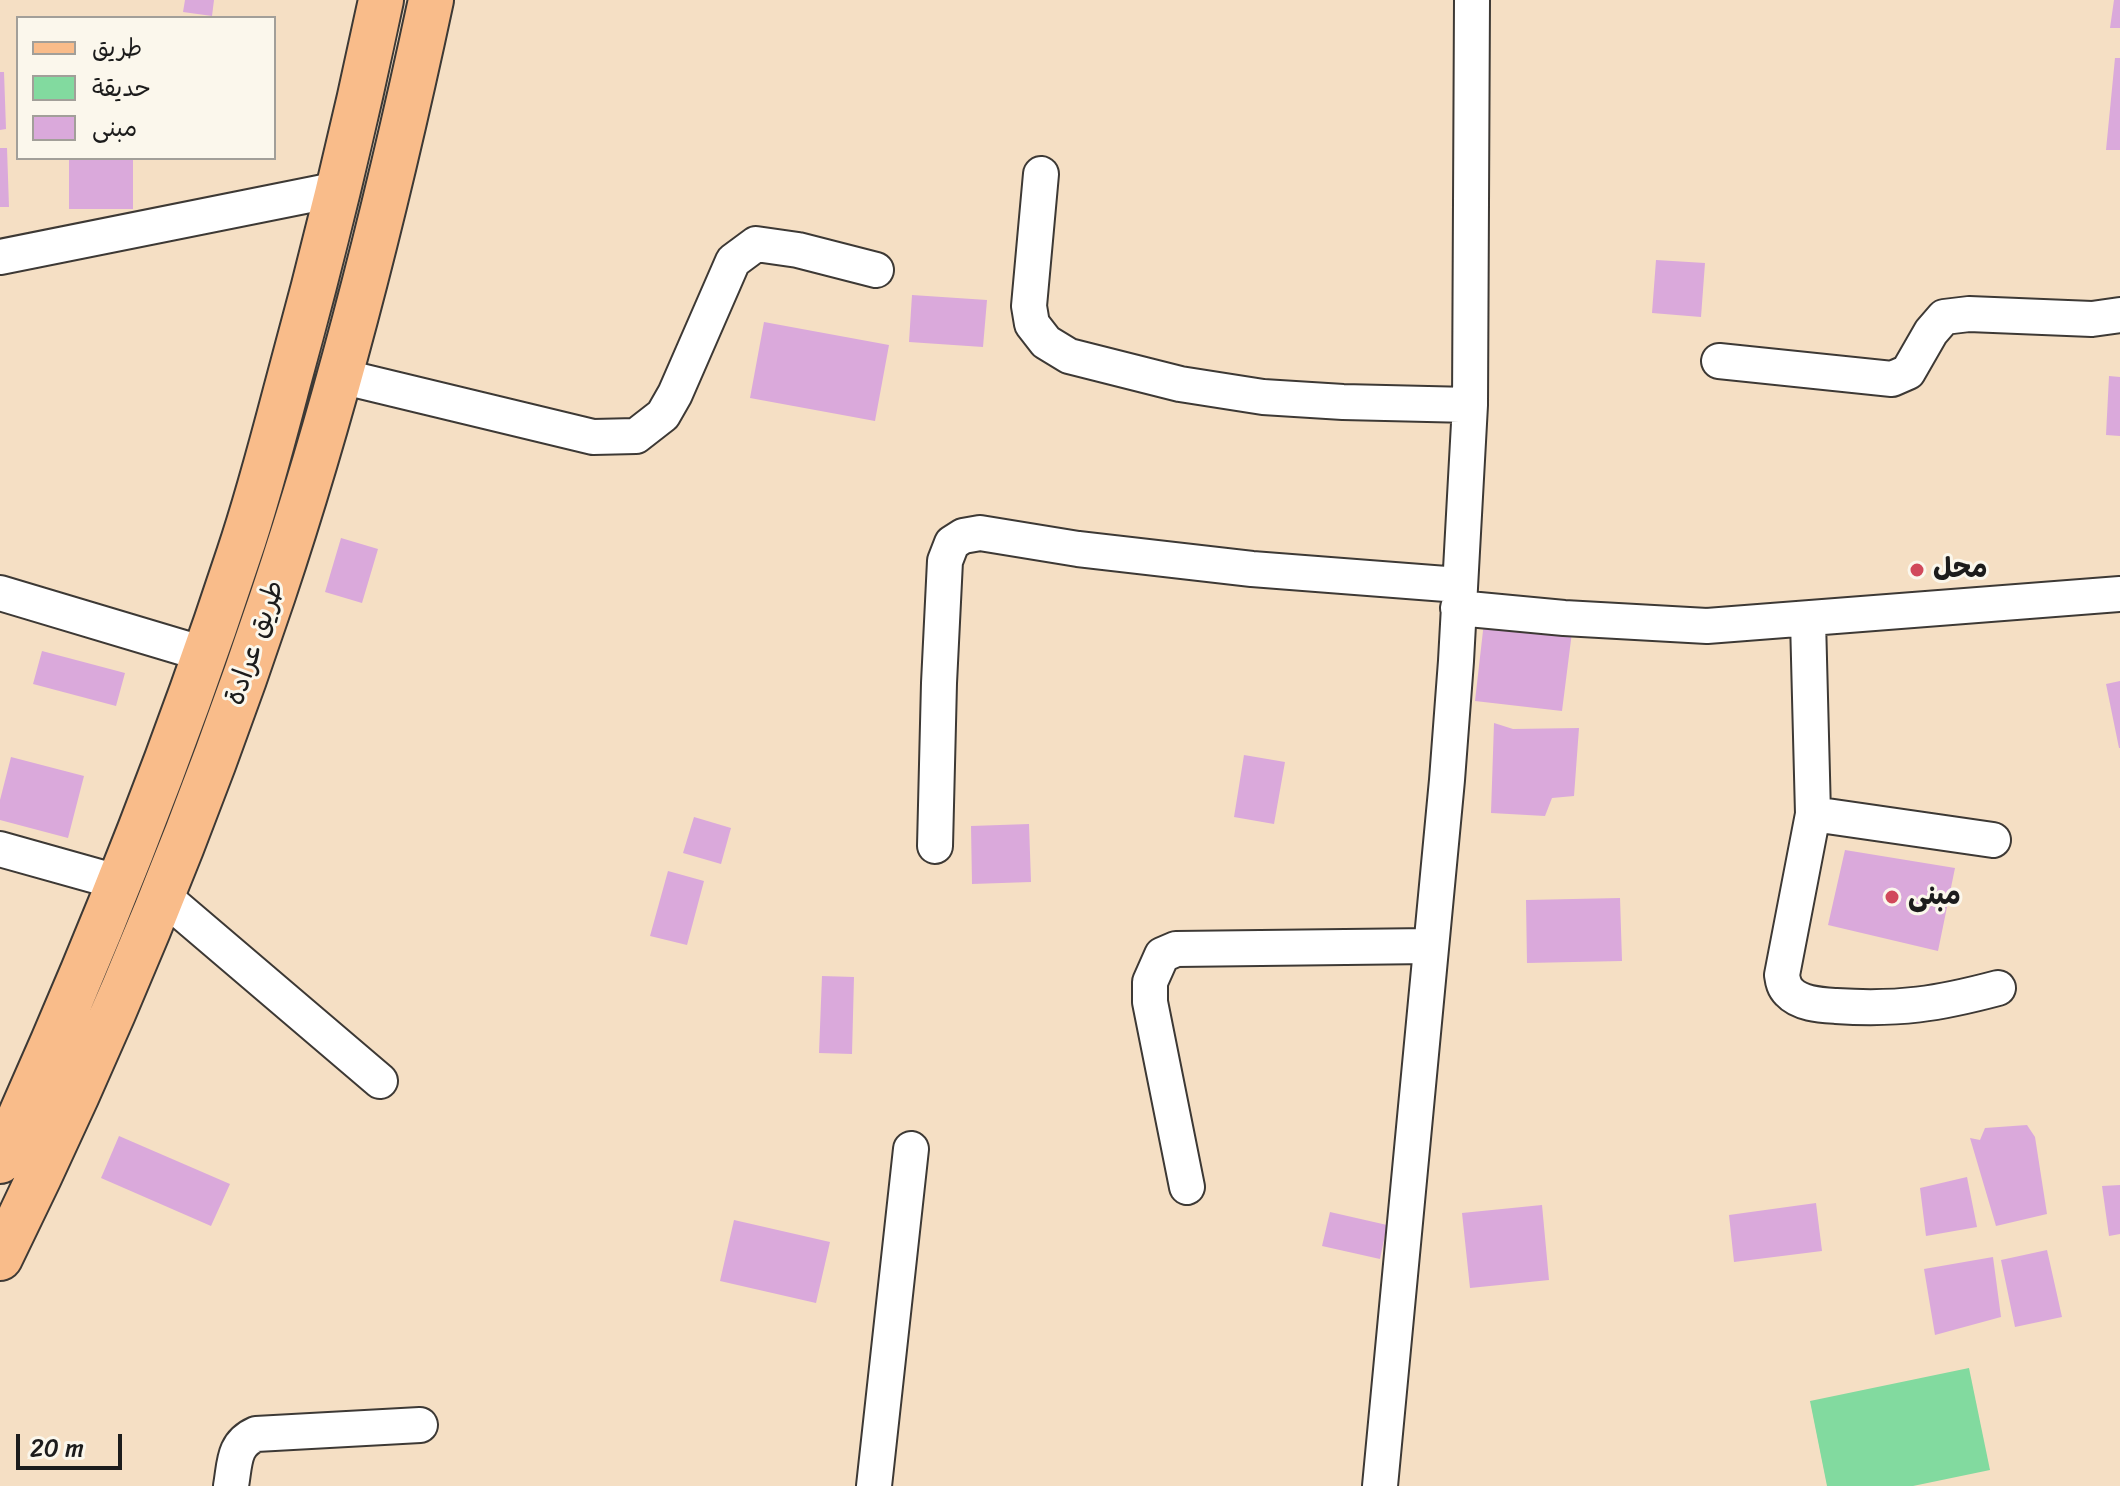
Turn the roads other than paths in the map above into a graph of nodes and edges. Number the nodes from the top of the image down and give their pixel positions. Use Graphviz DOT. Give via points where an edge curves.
graph roads {
  1 [pos="381,0"];
  2 [pos="431,0"];
  3 [pos="1472,0"];
  4 [pos="1041,174"];
  5 [pos="339,189"];
  6 [pos="0,257"];
  7 [pos="876,270"];
  8 [pos="2120,315"];
  9 [pos="1719,361"];
  10 [pos="340,376"];
  11 [pos="1470,405"];
  12 [pos="0,593"];
  13 [pos="2120,594"];
  14 [pos="1458,597"];
  15 [pos="1808,620"];
  16 [pos="204,654"];
  17 [pos="1813,814"];
  18 [pos="1993,840"];
  19 [pos="935,846"];
  20 [pos="0,849"];
  21 [pos="121,883"];
  22 [pos="163,896"];
  23 [pos="1430,946"];
  24 [pos="1998,988"];
  25 [pos="380,1081"];
  26 [pos="911,1149"];
  27 [pos="0,1161"];
  28 [pos="1187,1187"];
  29 [pos="0,1258"];
  30 [pos="420,1425"];
  31 [pos="231,1486"];
  32 [pos="874,1486"];
  33 [pos="1380,1486"];
  1 -- 5 [label="main road, طريق عرادة"];
  2 -- 10 [label="main road, طريق عرادة"];
  3 -- 11 [label="street"];
  4 -- 11 [label="street" via="1029,306 1032,324 1046,342 1069,356 1180,384 1263,397"];
  5 -- 6 [label="street"];
  5 -- 16 [label="main road, طريق عرادة" via="240,553"];
  7 -- 10 [label="street" via="756,244 733,261 663,415 636,436 593,437"];
  8 -- 9 [label="street" via="1944,317 1908,372 1892,379"];
  10 -- 22 [label="main road, طريق عرادة" via="273,596"];
  11 -- 14 [label="street"];
  12 -- 16 [label="street"];
  13 -- 15 [label="street"];
  14 -- 15 [label="street" via="1564,618 1707,626"];
  14 -- 19 [label="street" via="980,533 963,536 952,543 945,561"];
  14 -- 23 [label="street"];
  15 -- 17 [label="street"];
  16 -- 21 [label="main road, طريق عرادة"];
  17 -- 18 [label="street"];
  17 -- 24 [label="street" via="1782,975 1791,995 1822,1005 1907,1008"];
  20 -- 21 [label="street"];
  21 -- 27 [label="main road, طريق عرادة"];
  22 -- 25 [label="street"];
  22 -- 29 [label="main road, طريق عرادة"];
  23 -- 28 [label="street" via="1176,949 1162,955 1150,982 1150,1002"];
  23 -- 33 [label="street"];
  26 -- 32 [label="street"];
  30 -- 31 [label="street" via="256,1434 238,1449"];
}
